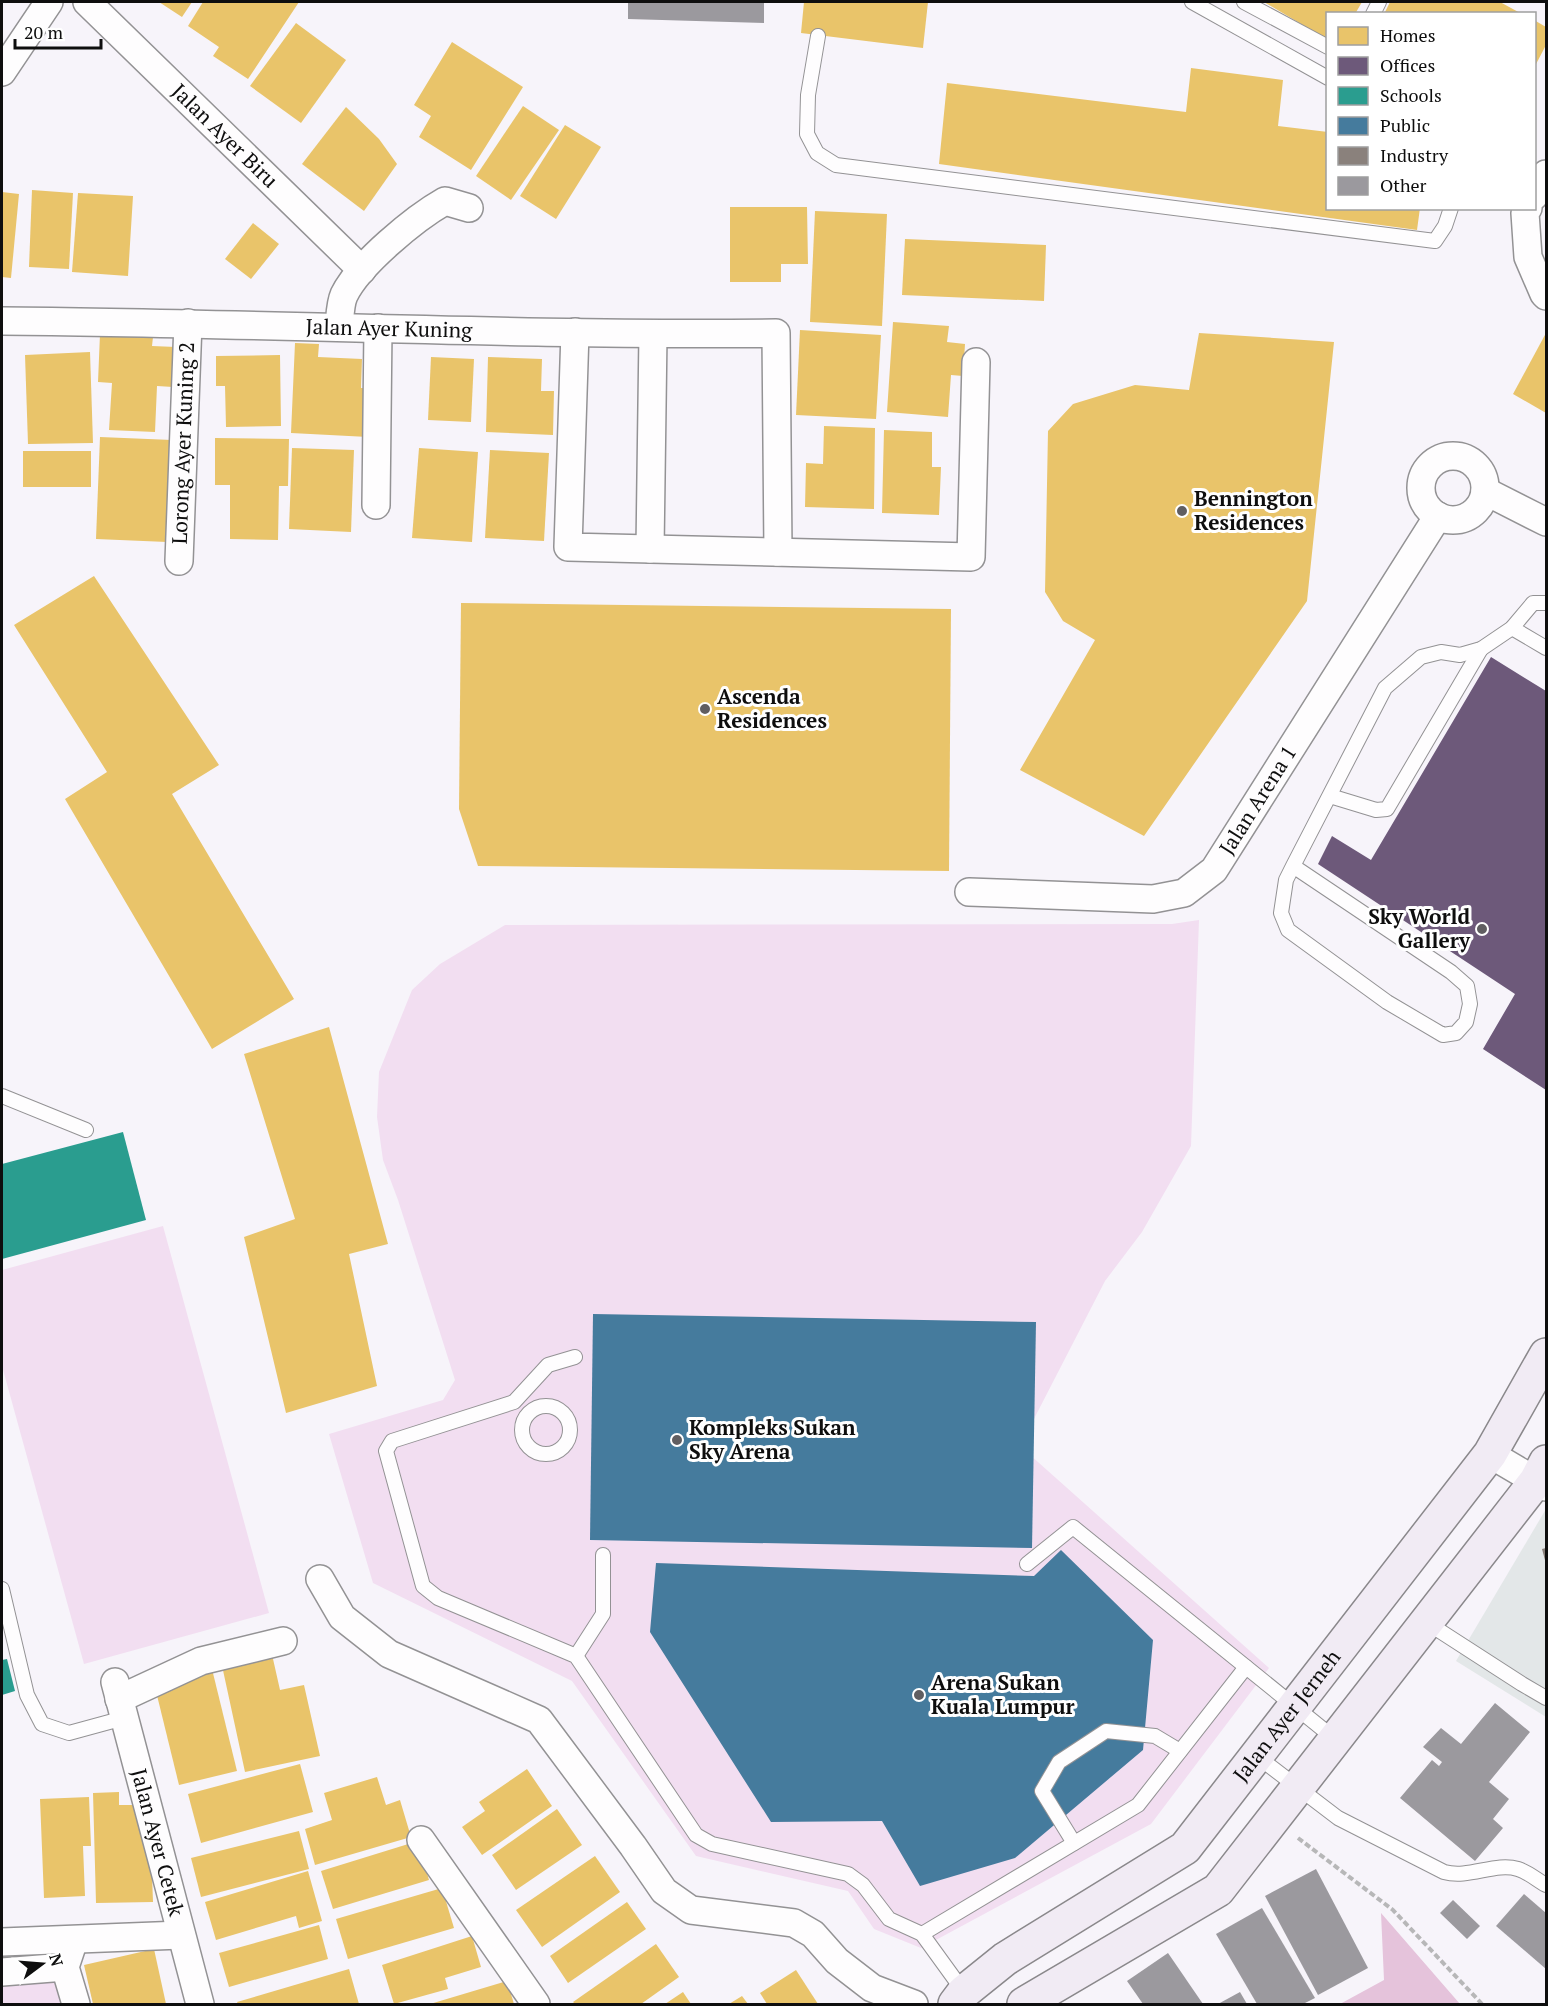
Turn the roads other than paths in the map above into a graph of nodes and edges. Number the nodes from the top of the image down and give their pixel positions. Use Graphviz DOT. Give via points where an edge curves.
graph roads {
  1 [pos="49,2"];
  2 [pos="87,2"];
  3 [pos="1192,2"];
  4 [pos="1244,2"];
  5 [pos="818,36"];
  6 [pos="11,38"];
  7 [pos="1326,46"];
  8 [pos="2,72"];
  9 [pos="1326,77"];
  10 [pos="1546,172"];
  11 [pos="1536,192"];
  12 [pos="469,208"];
  13 [pos="1450,210"];
  14 [pos="1527,210"];
  15 [pos="362,270"];
  16 [pos="1546,296"];
  17 [pos="2,321"];
  18 [pos="188,323"];
  19 [pos="339,327"];
  20 [pos="378,328"];
  21 [pos="575,332"];
  22 [pos="653,334"];
  23 [pos="976,362"];
  24 [pos="1485,491"];
  25 [pos="376,505"];
  26 [pos="1438,516"];
  27 [pos="1546,522"];
  28 [pos="650,549"];
  29 [pos="778,552"];
  30 [pos="179,561"];
  31 [pos="1546,603"];
  32 [pos="1512,628"];
  33 [pos="1546,648"];
  34 [pos="1481,650"];
  35 [pos="1330,795"];
  36 [pos="1293,866"];
  37 [pos="969,892"];
  38 [pos="2,1096"];
  39 [pos="86,1130"];
  40 [pos="1546,1356"];
  41 [pos="576,1358"];
  42 [pos="514,1402"];
  43 [pos="531,1412"];
  44 [pos="1490,1454"];
  45 [pos="1543,1477"];
  46 [pos="603,1555"];
  47 [pos="1027,1564"];
  48 [pos="320,1579"];
  49 [pos="2,1589"];
  50 [pos="1426,1622"];
  51 [pos="283,1641"];
  52 [pos="576,1656"];
  53 [pos="1246,1667"];
  54 [pos="1546,1698"];
  55 [pos="119,1700"];
  56 [pos="1296,1708"];
  57 [pos="1335,1739"];
  58 [pos="1180,1751"];
  59 [pos="1258,1757"];
  60 [pos="1298,1787"];
  61 [pos="421,1840"];
  62 [pos="1074,1843"];
  63 [pos="1546,1885"];
  64 [pos="922,1934"];
  65 [pos="181,1935"];
  66 [pos="74,1940"];
  67 [pos="2,1942"];
  68 [pos="65,1966"];
  69 [pos="2,1972"];
  70 [pos="960,1998"];
  71 [pos="76,2004"];
  72 [pos="200,2004"];
  73 [pos="536,2004"];
  74 [pos="914,2004"];
  75 [pos="1023,2004"];
  1 -- 6 [label="street"];
  2 -- 15 [label="street, Jalan Ayer Biru"];
  3 -- 9 [label="lane"];
  4 -- 7 [label="lane"];
  5 -- 13 [label="lane" via="808,96 807,135 817,153 836,165 1435,241"];
  6 -- 8 [label="street"];
  10 -- 11 [label="street"];
  12 -- 15 [label="street" via="445,201 427,211"];
  14 -- 16 [label="street" via="1527,257"];
  15 -- 19 [label="street" via="344,296"];
  17 -- 18 [label="street, Jalan Ayer Kuning"];
  18 -- 19 [label="street, Jalan Ayer Kuning"];
  18 -- 30 [label="street, Lorong Ayer Kuning 2"];
  19 -- 20 [label="street, Jalan Ayer Kuning"];
  20 -- 21 [label="street, Jalan Ayer Kuning"];
  20 -- 25 [label="street"];
  21 -- 22 [label="street, Jalan Ayer Kuning"];
  21 -- 28 [label="street" via="568,547"];
  22 -- 28 [label="street"];
  22 -- 29 [label="street, Jalan Ayer Kuning" via="776,333"];
  23 -- 29 [label="street" via="971,557"];
  24 -- 26 [label="street" via="1474,513 1463,519"];
  24 -- 26 [label="street" via="1478,467 1468,459 1443,457 1432,463 1421,485 1422,498"];
  24 -- 27 [label="street"];
  26 -- 37 [label="street, Jalan Arena 1" via="1214,870 1184,893 1153,899"];
  28 -- 29 [label="street"];
  31 -- 32 [label="lane" via="1533,603"];
  32 -- 33 [label="lane"];
  32 -- 34 [label="lane"];
  34 -- 35 [label="lane" via="1421,657 1386,688"];
  34 -- 35 [label="lane" via="1387,808 1376,810"];
  35 -- 36 [label="lane"];
  36 -- 36 [label="lane" via="1286,880 1281,913 1288,930 1387,1002 1443,1035 1456,1033 1466,1022 1470,1004 1467,986"];
  38 -- 39 [label="lane"];
  40 -- 44 [label="main road, Jalan Ayer Jerneh"];
  41 -- 42 [label="lane" via="548,1365"];
  42 -- 43 [label="lane"];
  42 -- 52 [label="lane" via="392,1441 386,1451 423,1586 438,1599"];
  44 -- 45 [label="street"];
  44 -- 56 [label="main road, Jalan Ayer Jerneh"];
  45 -- 50 [label="main road"];
  46 -- 52 [label="lane" via="603,1614"];
  47 -- 53 [label="lane" via="1073,1527"];
  48 -- 74 [label="street" via="342,1617 389,1654 539,1720 664,1891 692,1910 794,1923 813,1934 837,1961 872,1988"];
  49 -- 55 [label="lane" via="27,1695 42,1724 69,1732"];
  50 -- 54 [label="lane"];
  50 -- 57 [label="main road"];
  51 -- 55 [label="street" via="201,1661"];
  52 -- 64 [label="lane" via="696,1835 712,1844 848,1874 863,1885 889,1919"];
  53 -- 56 [label="lane"];
  53 -- 58 [label="lane"];
  55 -- 65 [label="street, Jalan Ayer Cetek"];
  56 -- 57 [label="lane"];
  56 -- 59 [label="main road, Jalan Ayer Jerneh"];
  57 -- 60 [label="main road"];
  58 -- 62 [label="lane" via="1138,1805"];
  58 -- 62 [label="lane" via="1155,1736 1106,1731 1059,1762 1042,1791"];
  59 -- 60 [label="lane"];
  59 -- 70 [label="main road, Jalan Ayer Jerneh" via="1185,1848 1005,1959"];
  60 -- 63 [label="lane" via="1338,1818 1444,1872 1455,1875 1516,1869"];
  60 -- 75 [label="main road" via="1218,1890"];
  61 -- 73 [label="street"];
  62 -- 64 [label="lane"];
  64 -- 70 [label="lane"];
  65 -- 66 [label="street"];
  65 -- 72 [label="street, Jalan Ayer Cetek"];
  66 -- 67 [label="street"];
  66 -- 68 [label="street"];
  68 -- 69 [label="street"];
  68 -- 71 [label="street"];
}
